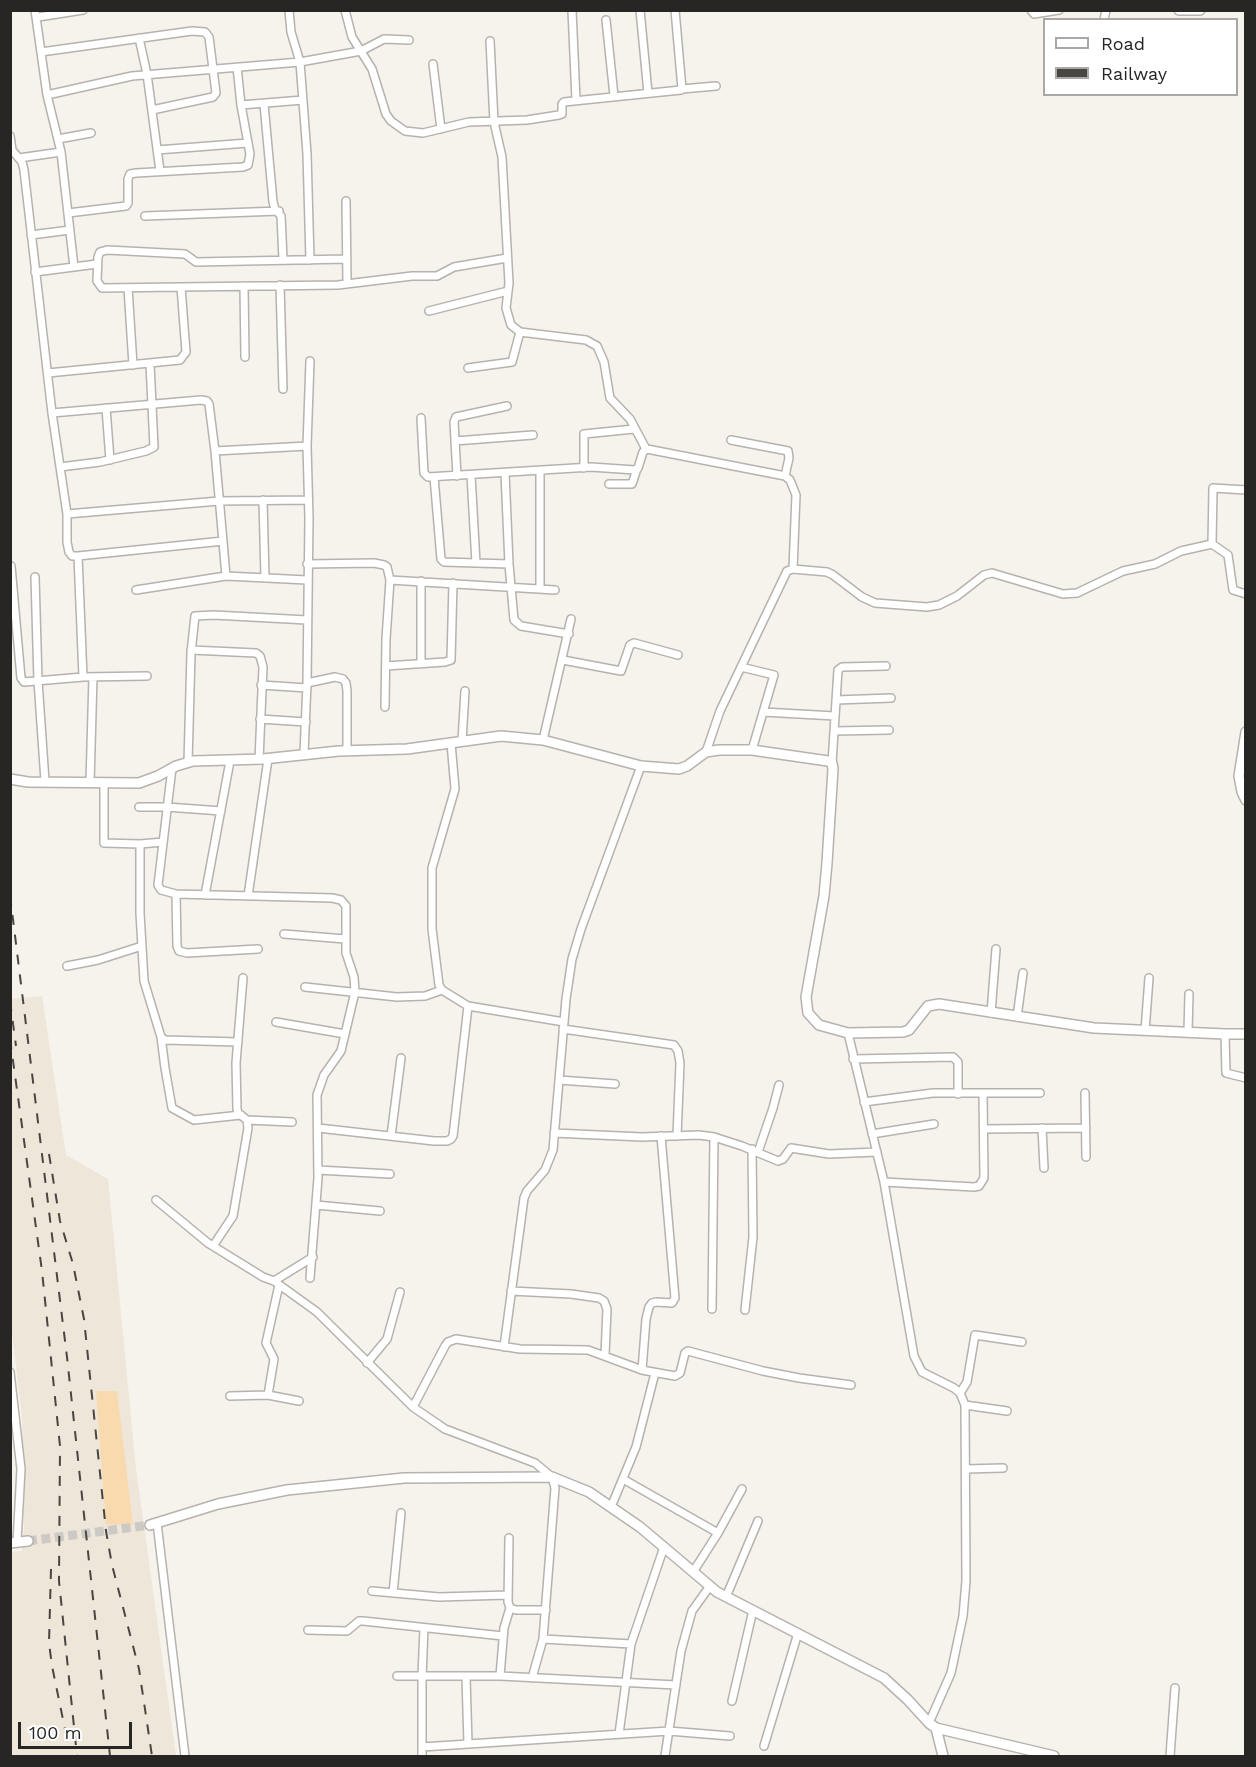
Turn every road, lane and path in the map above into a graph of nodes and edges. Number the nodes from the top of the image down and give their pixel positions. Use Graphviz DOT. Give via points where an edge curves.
graph roads {
  1 [pos="83,10"];
  2 [pos="289,10"];
  3 [pos="345,10"];
  4 [pos="572,10"];
  5 [pos="640,10"];
  6 [pos="675,10"];
  7 [pos="1031,10"];
  8 [pos="1059,10"];
  9 [pos="1179,10"];
  10 [pos="1200,10"];
  11 [pos="1049,11"];
  12 [pos="37,15"];
  13 [pos="606,20"];
  14 [pos="139,38"];
  15 [pos="409,40"];
  16 [pos="490,41"];
  17 [pos="361,51"];
  18 [pos="41,52"];
  19 [pos="300,62"];
  20 [pos="433,64"];
  21 [pos="237,67"];
  22 [pos="213,69"];
  23 [pos="147,74"];
  24 [pos="716,86"];
  25 [pos="682,89"];
  26 [pos="648,93"];
  27 [pos="47,95"];
  28 [pos="614,96"];
  29 [pos="303,100"];
  30 [pos="576,100"];
  31 [pos="264,104"];
  32 [pos="241,105"];
  33 [pos="152,110"];
  34 [pos="494,122"];
  35 [pos="441,129"];
  36 [pos="91,133"];
  37 [pos="10,136"];
  38 [pos="58,139"];
  39 [pos="248,144"];
  40 [pos="157,150"];
  41 [pos="61,152"];
  42 [pos="20,158"];
  43 [pos="160,171"];
  44 [pos="346,201"];
  45 [pos="279,211"];
  46 [pos="68,213"];
  47 [pos="145,216"];
  48 [pos="70,230"];
  49 [pos="31,235"];
  50 [pos="507,258"];
  51 [pos="283,259"];
  52 [pos="347,259"];
  53 [pos="310,260"];
  54 [pos="97,264"];
  55 [pos="74,267"];
  56 [pos="35,272"];
  57 [pos="347,284"];
  58 [pos="280,285"];
  59 [pos="244,286"];
  60 [pos="181,287"];
  61 [pos="128,288"];
  62 [pos="508,291"];
  63 [pos="429,311"];
  64 [pos="520,332"];
  65 [pos="245,357"];
  66 [pos="310,361"];
  67 [pos="150,364"];
  68 [pos="133,365"];
  69 [pos="468,368"];
  70 [pos="48,373"];
  71 [pos="283,389"];
  72 [pos="151,404"];
  73 [pos="507,406"];
  74 [pos="106,408"];
  75 [pos="52,413"];
  76 [pos="421,418"];
  77 [pos="634,429"];
  78 [pos="533,435"];
  79 [pos="731,440"];
  80 [pos="455,441"];
  81 [pos="307,446"];
  82 [pos="646,449"];
  83 [pos="215,451"];
  84 [pos="110,460"];
  85 [pos="60,467"];
  86 [pos="584,468"];
  87 [pos="637,469"];
  88 [pos="540,471"];
  89 [pos="505,473"];
  90 [pos="471,475"];
  91 [pos="457,476"];
  92 [pos="785,476"];
  93 [pos="434,477"];
  94 [pos="609,484"];
  95 [pos="1245,490"];
  96 [pos="263,500"];
  97 [pos="308,500"];
  98 [pos="219,501"];
  99 [pos="67,514"];
  100 [pos="223,541"];
  101 [pos="1212,544"];
  102 [pos="78,556"];
  103 [pos="476,563"];
  104 [pos="308,564"];
  105 [pos="509,564"];
  106 [pos="10,566"];
  107 [pos="794,569"];
  108 [pos="226,576"];
  109 [pos="35,577"];
  110 [pos="265,578"];
  111 [pos="390,579"];
  112 [pos="307,580"];
  113 [pos="420,581"];
  114 [pos="453,583"];
  115 [pos="511,586"];
  116 [pos="540,589"];
  117 [pos="136,590"];
  118 [pos="555,590"];
  119 [pos="1245,594"];
  120 [pos="572,619"];
  121 [pos="307,620"];
  122 [pos="569,634"];
  123 [pos="191,650"];
  124 [pos="678,656"];
  125 [pos="563,660"];
  126 [pos="421,664"];
  127 [pos="386,666"];
  128 [pos="886,666"];
  129 [pos="741,667"];
  130 [pos="147,676"];
  131 [pos="83,677"];
  132 [pos="93,677"];
  133 [pos="38,681"];
  134 [pos="261,686"];
  135 [pos="307,686"];
  136 [pos="465,691"];
  137 [pos="891,698"];
  138 [pos="836,700"];
  139 [pos="385,707"];
  140 [pos="763,712"];
  141 [pos="835,716"];
  142 [pos="260,719"];
  143 [pos="306,722"];
  144 [pos="889,730"];
  145 [pos="834,731"];
  146 [pos="1245,732"];
  147 [pos="543,740"];
  148 [pos="462,741"];
  149 [pos="451,743"];
  150 [pos="752,750"];
  151 [pos="347,751"];
  152 [pos="706,752"];
  153 [pos="304,754"];
  154 [pos="263,759"];
  155 [pos="230,761"];
  156 [pos="188,763"];
  157 [pos="832,763"];
  158 [pos="640,766"];
  159 [pos="172,768"];
  160 [pos="10,779"];
  161 [pos="45,781"];
  162 [pos="90,783"];
  163 [pos="104,783"];
  164 [pos="1245,800"];
  165 [pos="139,807"];
  166 [pos="167,807"];
  167 [pos="221,811"];
  168 [pos="163,842"];
  169 [pos="140,844"];
  170 [pos="176,894"];
  171 [pos="205,895"];
  172 [pos="248,896"];
  173 [pos="284,934"];
  174 [pos="345,939"];
  175 [pos="141,945"];
  176 [pos="258,948"];
  177 [pos="996,950"];
  178 [pos="67,966"];
  179 [pos="1023,973"];
  180 [pos="243,978"];
  181 [pos="1149,978"];
  182 [pos="305,987"];
  183 [pos="442,990"];
  184 [pos="355,992"];
  185 [pos="1189,994"];
  186 [pos="468,1006"];
  187 [pos="991,1013"];
  188 [pos="1017,1017"];
  189 [pos="276,1023"];
  190 [pos="563,1026"];
  191 [pos="1145,1030"];
  192 [pos="1188,1032"];
  193 [pos="848,1033"];
  194 [pos="345,1034"];
  195 [pos="1225,1034"];
  196 [pos="1245,1034"];
  197 [pos="161,1037"];
  198 [pos="238,1042"];
  199 [pos="401,1058"];
  200 [pos="853,1059"];
  201 [pos="1245,1078"];
  202 [pos="559,1080"];
  203 [pos="615,1084"];
  204 [pos="779,1085"];
  205 [pos="983,1093"];
  206 [pos="1040,1093"];
  207 [pos="1085,1093"];
  208 [pos="958,1094"];
  209 [pos="864,1102"];
  210 [pos="244,1117"];
  211 [pos="292,1122"];
  212 [pos="934,1125"];
  213 [pos="318,1128"];
  214 [pos="1042,1128"];
  215 [pos="1086,1128"];
  216 [pos="984,1129"];
  217 [pos="554,1134"];
  218 [pos="872,1134"];
  219 [pos="391,1136"];
  220 [pos="661,1136"];
  221 [pos="676,1136"];
  222 [pos="714,1137"];
  223 [pos="755,1151"];
  224 [pos="877,1152"];
  225 [pos="1086,1156"];
  226 [pos="1044,1168"];
  227 [pos="318,1170"];
  228 [pos="390,1174"];
  229 [pos="884,1182"];
  230 [pos="156,1200"];
  231 [pos="316,1204"];
  232 [pos="380,1211"];
  233 [pos="213,1246"];
  234 [pos="313,1257"];
  235 [pos="310,1278"];
  236 [pos="276,1283"];
  237 [pos="512,1291"];
  238 [pos="400,1292"];
  239 [pos="712,1309"];
  240 [pos="745,1310"];
  241 [pos="1022,1342"];
  242 [pos="504,1347"];
  243 [pos="605,1355"];
  244 [pos="368,1363"];
  245 [pos="642,1370"];
  246 [pos="10,1372"];
  247 [pos="655,1373"];
  248 [pos="851,1384"];
  249 [pos="960,1393"];
  250 [pos="268,1395"];
  251 [pos="230,1396"];
  252 [pos="299,1401"];
  253 [pos="965,1405"];
  254 [pos="413,1407"];
  255 [pos="1007,1411"];
  256 [pos="14,1444"];
  257 [pos="1003,1468"];
  258 [pos="966,1469"];
  259 [pos="552,1478"];
  260 [pos="622,1479"];
  261 [pos="741,1489"];
  262 [pos="610,1507"];
  263 [pos="401,1513"];
  264 [pos="758,1521"];
  265 [pos="154,1524"];
  266 [pos="718,1533"];
  267 [pos="509,1538"];
  268 [pos="28,1541"];
  269 [pos="14,1543"];
  270 [pos="664,1547"];
  271 [pos="693,1572"];
  272 [pos="710,1586"];
  273 [pos="372,1591"];
  274 [pos="393,1593"];
  275 [pos="508,1595"];
  276 [pos="726,1597"];
  277 [pos="510,1608"];
  278 [pos="546,1610"];
  279 [pos="753,1610"];
  280 [pos="424,1628"];
  281 [pos="308,1630"];
  282 [pos="798,1632"];
  283 [pos="503,1636"];
  284 [pos="543,1639"];
  285 [pos="631,1644"];
  286 [pos="397,1676"];
  287 [pos="500,1676"];
  288 [pos="422,1677"];
  289 [pos="466,1677"];
  290 [pos="532,1678"];
  291 [pos="624,1682"];
  292 [pos="676,1685"];
  293 [pos="1175,1688"];
  294 [pos="732,1701"];
  295 [pos="932,1726"];
  296 [pos="669,1731"];
  297 [pos="619,1734"];
  298 [pos="730,1736"];
  299 [pos="468,1744"];
  300 [pos="764,1746"];
  301 [pos="422,1747"];
  302 [pos="185,1756"];
  303 [pos="422,1756"];
  304 [pos="665,1756"];
  305 [pos="944,1756"];
  306 [pos="1054,1756"];
  307 [pos="1170,1756"];
  1 -- 12 [label="street"];
  2 -- 19 [label="street"];
  3 -- 17 [label="street" via="352,37"];
  4 -- 30 [label="street"];
  5 -- 26 [label="street"];
  6 -- 25 [label="street"];
  7 -- 11 [label="street" via="1034,14"];
  8 -- 11 [label="street"];
  9 -- 10 [label="street"];
  12 -- 18 [label="street"];
  13 -- 28 [label="street"];
  14 -- 18 [label="street"];
  14 -- 22 [label="street" via="205,32"];
  14 -- 23 [label="street"];
  15 -- 17 [label="street" via="384,39"];
  16 -- 34 [label="street"];
  17 -- 19 [label="street"];
  17 -- 35 [label="street" via="372,69 391,121 405,132"];
  18 -- 27 [label="street"];
  19 -- 21 [label="street"];
  19 -- 29 [label="street"];
  20 -- 35 [label="street"];
  21 -- 22 [label="street"];
  21 -- 32 [label="street"];
  22 -- 23 [label="street"];
  22 -- 33 [label="street" via="213,97"];
  23 -- 27 [label="street"];
  23 -- 33 [label="street"];
  24 -- 25 [label="street"];
  25 -- 26 [label="street"];
  26 -- 28 [label="street"];
  27 -- 38 [label="street"];
  28 -- 30 [label="street"];
  29 -- 31 [label="street"];
  29 -- 53 [label="street"];
  30 -- 34 [label="street" via="563,102 559,116"];
  31 -- 32 [label="street"];
  31 -- 45 [label="street" via="273,202"];
  32 -- 39 [label="street"];
  33 -- 40 [label="street"];
  34 -- 35 [label="street" via="469,122"];
  34 -- 50 [label="street" via="502,157"];
  36 -- 38 [label="street"];
  37 -- 42 [label="street" via="12,150"];
  38 -- 41 [label="street"];
  39 -- 40 [label="street"];
  39 -- 43 [label="street" via="251,160 243,167"];
  40 -- 43 [label="street"];
  41 -- 42 [label="street"];
  41 -- 46 [label="street"];
  42 -- 49 [label="street"];
  43 -- 46 [label="street" via="130,174 126,206"];
  44 -- 52 [label="street"];
  45 -- 47 [label="street"];
  45 -- 51 [label="street"];
  46 -- 48 [label="street"];
  48 -- 49 [label="street"];
  48 -- 55 [label="street"];
  49 -- 56 [label="street"];
  50 -- 57 [label="street" via="454,267 437,276"];
  50 -- 62 [label="street"];
  51 -- 53 [label="street"];
  51 -- 54 [label="street" via="196,262 185,254 107,250 100,252"];
  52 -- 53 [label="street"];
  52 -- 57 [label="street"];
  54 -- 55 [label="street"];
  54 -- 61 [label="street" via="99,286"];
  55 -- 56 [label="street"];
  56 -- 70 [label="street"];
  57 -- 58 [label="street"];
  58 -- 59 [label="street"];
  58 -- 71 [label="street"];
  59 -- 60 [label="street"];
  59 -- 65 [label="street"];
  60 -- 61 [label="street"];
  60 -- 67 [label="street" via="185,356"];
  61 -- 68 [label="street"];
  62 -- 63 [label="street"];
  62 -- 64 [label="street" via="508,318"];
  64 -- 69 [label="street" via="512,362"];
  64 -- 77 [label="street" via="593,342 600,351 612,401 630,419"];
  66 -- 81 [label="street"];
  67 -- 68 [label="street"];
  67 -- 72 [label="street"];
  68 -- 70 [label="street"];
  70 -- 75 [label="street"];
  72 -- 74 [label="street"];
  72 -- 83 [label="street" via="207,401"];
  72 -- 84 [label="street" via="154,447"];
  73 -- 80 [label="street" via="456,417"];
  74 -- 75 [label="street"];
  74 -- 84 [label="street"];
  75 -- 85 [label="street"];
  76 -- 93 [label="street" via="424,473"];
  77 -- 82 [label="street"];
  77 -- 86 [label="street" via="584,434"];
  78 -- 80 [label="street"];
  79 -- 92 [label="street" via="788,451"];
  80 -- 91 [label="street"];
  81 -- 83 [label="street"];
  81 -- 97 [label="street"];
  82 -- 87 [label="street"];
  82 -- 92 [label="street"];
  83 -- 98 [label="street"];
  84 -- 85 [label="street"];
  85 -- 99 [label="street"];
  86 -- 87 [label="street"];
  86 -- 88 [label="street"];
  87 -- 94 [label="street" via="632,484"];
  88 -- 89 [label="street"];
  88 -- 116 [label="street"];
  89 -- 90 [label="street"];
  89 -- 105 [label="street"];
  90 -- 91 [label="street"];
  90 -- 103 [label="street"];
  91 -- 93 [label="street"];
  92 -- 107 [label="street" via="796,495"];
  93 -- 103 [label="street" via="441,560"];
  95 -- 101 [label="street" via="1213,488"];
  96 -- 97 [label="street"];
  96 -- 98 [label="street"];
  96 -- 110 [label="street"];
  97 -- 104 [label="street"];
  98 -- 99 [label="street"];
  98 -- 100 [label="street"];
  99 -- 102 [label="street" via="69,552"];
  100 -- 102 [label="street"];
  100 -- 108 [label="street"];
  101 -- 107 [label="street" via="1123,571 1077,593 1063,594 988,573 957,596 927,607 875,603 833,574"];
  101 -- 119 [label="street" via="1228,555 1233,591"];
  102 -- 131 [label="street"];
  103 -- 105 [label="street"];
  104 -- 111 [label="street" via="384,565"];
  104 -- 112 [label="street"];
  105 -- 115 [label="street"];
  106 -- 133 [label="street" via="21,678 24,682"];
  107 -- 129 [label="street" via="785,573"];
  108 -- 110 [label="street"];
  108 -- 117 [label="street"];
  109 -- 133 [label="street"];
  110 -- 112 [label="street"];
  111 -- 113 [label="street"];
  111 -- 127 [label="street"];
  112 -- 121 [label="street"];
  113 -- 114 [label="street"];
  113 -- 126 [label="street"];
  114 -- 115 [label="street"];
  114 -- 126 [label="street" via="451,660"];
  115 -- 116 [label="street"];
  115 -- 122 [label="street" via="517,624"];
  116 -- 118 [label="street"];
  120 -- 122 [label="street"];
  121 -- 123 [label="street" via="198,615 194,619"];
  121 -- 135 [label="street"];
  122 -- 125 [label="street"];
  123 -- 134 [label="street" via="256,652 263,667"];
  123 -- 156 [label="street"];
  124 -- 125 [label="street" via="634,643 621,671"];
  125 -- 147 [label="street"];
  126 -- 127 [label="street"];
  127 -- 139 [label="street"];
  128 -- 138 [label="street" via="840,668"];
  129 -- 140 [label="street" via="774,675"];
  129 -- 152 [label="street"];
  130 -- 132 [label="street"];
  131 -- 132 [label="street"];
  131 -- 133 [label="street"];
  132 -- 162 [label="street"];
  133 -- 161 [label="street"];
  134 -- 135 [label="street"];
  134 -- 142 [label="street"];
  135 -- 143 [label="street"];
  135 -- 151 [label="street" via="335,677 343,679 347,691"];
  136 -- 148 [label="street"];
  137 -- 138 [label="street"];
  138 -- 141 [label="street"];
  140 -- 141 [label="street"];
  140 -- 150 [label="street"];
  141 -- 145 [label="street"];
  142 -- 143 [label="street"];
  142 -- 154 [label="street"];
  143 -- 153 [label="street"];
  144 -- 145 [label="street"];
  145 -- 157 [label="street"];
  146 -- 164 [label="street" via="1239,776"];
  147 -- 148 [label="street" via="501,736"];
  147 -- 158 [label="street"];
  148 -- 149 [label="street"];
  149 -- 151 [label="street"];
  149 -- 183 [label="street" via="455,789 432,868 432,928"];
  150 -- 152 [label="street"];
  150 -- 157 [label="street"];
  151 -- 153 [label="street"];
  152 -- 158 [label="street" via="683,769"];
  153 -- 154 [label="street"];
  154 -- 155 [label="street"];
  154 -- 172 [label="street"];
  155 -- 156 [label="street"];
  155 -- 167 [label="street"];
  156 -- 159 [label="street"];
  157 -- 193 [label="street" via="824,896 806,1005 819,1025"];
  158 -- 190 [label="street" via="572,959"];
  159 -- 163 [label="street" via="139,783"];
  159 -- 166 [label="street"];
  160 -- 161 [label="street"];
  161 -- 162 [label="street"];
  162 -- 163 [label="street"];
  163 -- 169 [label="street" via="104,843"];
  165 -- 166 [label="street"];
  166 -- 167 [label="street"];
  166 -- 168 [label="street"];
  167 -- 171 [label="street"];
  168 -- 169 [label="street"];
  168 -- 170 [label="street" via="158,885 161,890"];
  169 -- 175 [label="street"];
  170 -- 171 [label="street"];
  170 -- 176 [label="street" via="179,951"];
  171 -- 172 [label="street"];
  172 -- 174 [label="street" via="341,900 347,912"];
  173 -- 174 [label="street"];
  174 -- 184 [label="street"];
  175 -- 178 [label="street"];
  175 -- 197 [label="street" via="144,981"];
  177 -- 187 [label="street"];
  179 -- 188 [label="street"];
  180 -- 198 [label="street"];
  181 -- 191 [label="street"];
  182 -- 184 [label="street"];
  183 -- 184 [label="street" via="425,996 397,997"];
  183 -- 186 [label="street"];
  184 -- 194 [label="street"];
  185 -- 192 [label="street"];
  186 -- 190 [label="street"];
  186 -- 219 [label="street" via="453,1136 447,1141"];
  187 -- 188 [label="street"];
  187 -- 193 [label="street" via="932,1004 903,1032"];
  188 -- 191 [label="street" via="1094,1028"];
  189 -- 194 [label="street"];
  190 -- 202 [label="street"];
  190 -- 221 [label="street" via="674,1045 680,1063"];
  191 -- 192 [label="street"];
  192 -- 195 [label="street"];
  193 -- 200 [label="street"];
  194 -- 213 [label="street" via="341,1051 324,1075 317,1095"];
  195 -- 196 [label="street"];
  195 -- 201 [label="street" via="1226,1073"];
  197 -- 198 [label="street"];
  197 -- 210 [label="street" via="172,1108 194,1120"];
  198 -- 210 [label="street" via="237,1108"];
  199 -- 219 [label="street"];
  200 -- 208 [label="street" via="953,1057 957,1062"];
  200 -- 209 [label="street"];
  202 -- 203 [label="street"];
  202 -- 217 [label="street"];
  204 -- 223 [label="street"];
  205 -- 206 [label="street"];
  205 -- 208 [label="street"];
  205 -- 216 [label="street"];
  207 -- 215 [label="street"];
  208 -- 209 [label="street"];
  209 -- 218 [label="street"];
  210 -- 211 [label="street"];
  210 -- 233 [label="street" via="242,1166 233,1216"];
  212 -- 218 [label="street"];
  213 -- 219 [label="street"];
  213 -- 227 [label="street"];
  214 -- 215 [label="street"];
  214 -- 216 [label="street"];
  214 -- 226 [label="street"];
  215 -- 225 [label="street"];
  216 -- 229 [label="street" via="984,1178 979,1186"];
  217 -- 220 [label="street"];
  217 -- 237 [label="street" via="550,1162 524,1198"];
  218 -- 224 [label="street"];
  220 -- 221 [label="street"];
  220 -- 245 [label="street" via="675,1298 672,1303 656,1302 649,1307"];
  221 -- 222 [label="street"];
  222 -- 223 [label="street"];
  222 -- 239 [label="street"];
  223 -- 224 [label="street" via="778,1161 791,1148 829,1154"];
  223 -- 240 [label="street" via="753,1237"];
  224 -- 229 [label="street"];
  227 -- 228 [label="street"];
  227 -- 231 [label="street"];
  229 -- 249 [label="street" via="914,1356 922,1372"];
  230 -- 233 [label="street"];
  231 -- 232 [label="street"];
  231 -- 234 [label="street"];
  233 -- 236 [label="street"];
  234 -- 235 [label="street"];
  234 -- 236 [label="street"];
  236 -- 244 [label="street" via="317,1312"];
  236 -- 250 [label="street" via="266,1343 274,1359"];
  237 -- 242 [label="street"];
  237 -- 243 [label="street" via="571,1294 604,1301"];
  238 -- 244 [label="street" via="387,1339"];
  241 -- 249 [label="street" via="975,1335 967,1382"];
  242 -- 243 [label="street" via="573,1349"];
  242 -- 254 [label="street" via="456,1339 448,1342"];
  243 -- 245 [label="street"];
  244 -- 254 [label="street"];
  245 -- 247 [label="street"];
  246 -- 256 [label="street"];
  247 -- 248 [label="street" via="678,1375 688,1351 763,1371"];
  247 -- 260 [label="street" via="636,1447"];
  249 -- 253 [label="street"];
  250 -- 251 [label="street"];
  250 -- 252 [label="street"];
  253 -- 255 [label="street"];
  253 -- 258 [label="street"];
  254 -- 259 [label="street" via="445,1429 535,1463"];
  256 -- 269 [label="street" via="21,1469"];
  257 -- 258 [label="street"];
  258 -- 295 [label="street" via="963,1616 951,1673"];
  259 -- 262 [label="street" via="589,1492"];
  259 -- 265 [label="street" via="404,1478 287,1490 218,1504"];
  259 -- 278 [label="street" via="555,1488"];
  260 -- 262 [label="street"];
  260 -- 266 [label="street"];
  261 -- 266 [label="street"];
  262 -- 270 [label="street"];
  263 -- 274 [label="street"];
  264 -- 276 [label="street"];
  265 -- 302 [label="street"];
  266 -- 271 [label="street"];
  267 -- 275 [label="street"];
  268 -- 269 [label="street"];
  270 -- 271 [label="street"];
  270 -- 285 [label="street"];
  271 -- 272 [label="street"];
  272 -- 276 [label="street"];
  272 -- 292 [label="street" via="692,1611"];
  273 -- 274 [label="street"];
  274 -- 275 [label="street" via="439,1597"];
  275 -- 277 [label="street"];
  276 -- 279 [label="street"];
  277 -- 278 [label="street"];
  277 -- 283 [label="street"];
  278 -- 284 [label="street"];
  279 -- 282 [label="street"];
  279 -- 294 [label="street"];
  280 -- 281 [label="street" via="363,1620 348,1631"];
  280 -- 283 [label="street"];
  280 -- 288 [label="street"];
  282 -- 295 [label="street" via="884,1678"];
  282 -- 300 [label="street"];
  283 -- 287 [label="street"];
  284 -- 285 [label="street"];
  284 -- 290 [label="street"];
  285 -- 291 [label="street"];
  286 -- 288 [label="street"];
  287 -- 289 [label="street"];
  287 -- 290 [label="street"];
  288 -- 289 [label="street"];
  288 -- 301 [label="street"];
  289 -- 299 [label="street"];
  290 -- 291 [label="street"];
  291 -- 292 [label="street"];
  291 -- 297 [label="street"];
  292 -- 296 [label="street"];
  293 -- 307 [label="street"];
  295 -- 305 [label="street"];
  295 -- 306 [label="street"];
  296 -- 297 [label="street"];
  296 -- 298 [label="street"];
  296 -- 304 [label="street"];
  297 -- 299 [label="street"];
  299 -- 301 [label="street"];
  301 -- 303 [label="street"];
}
